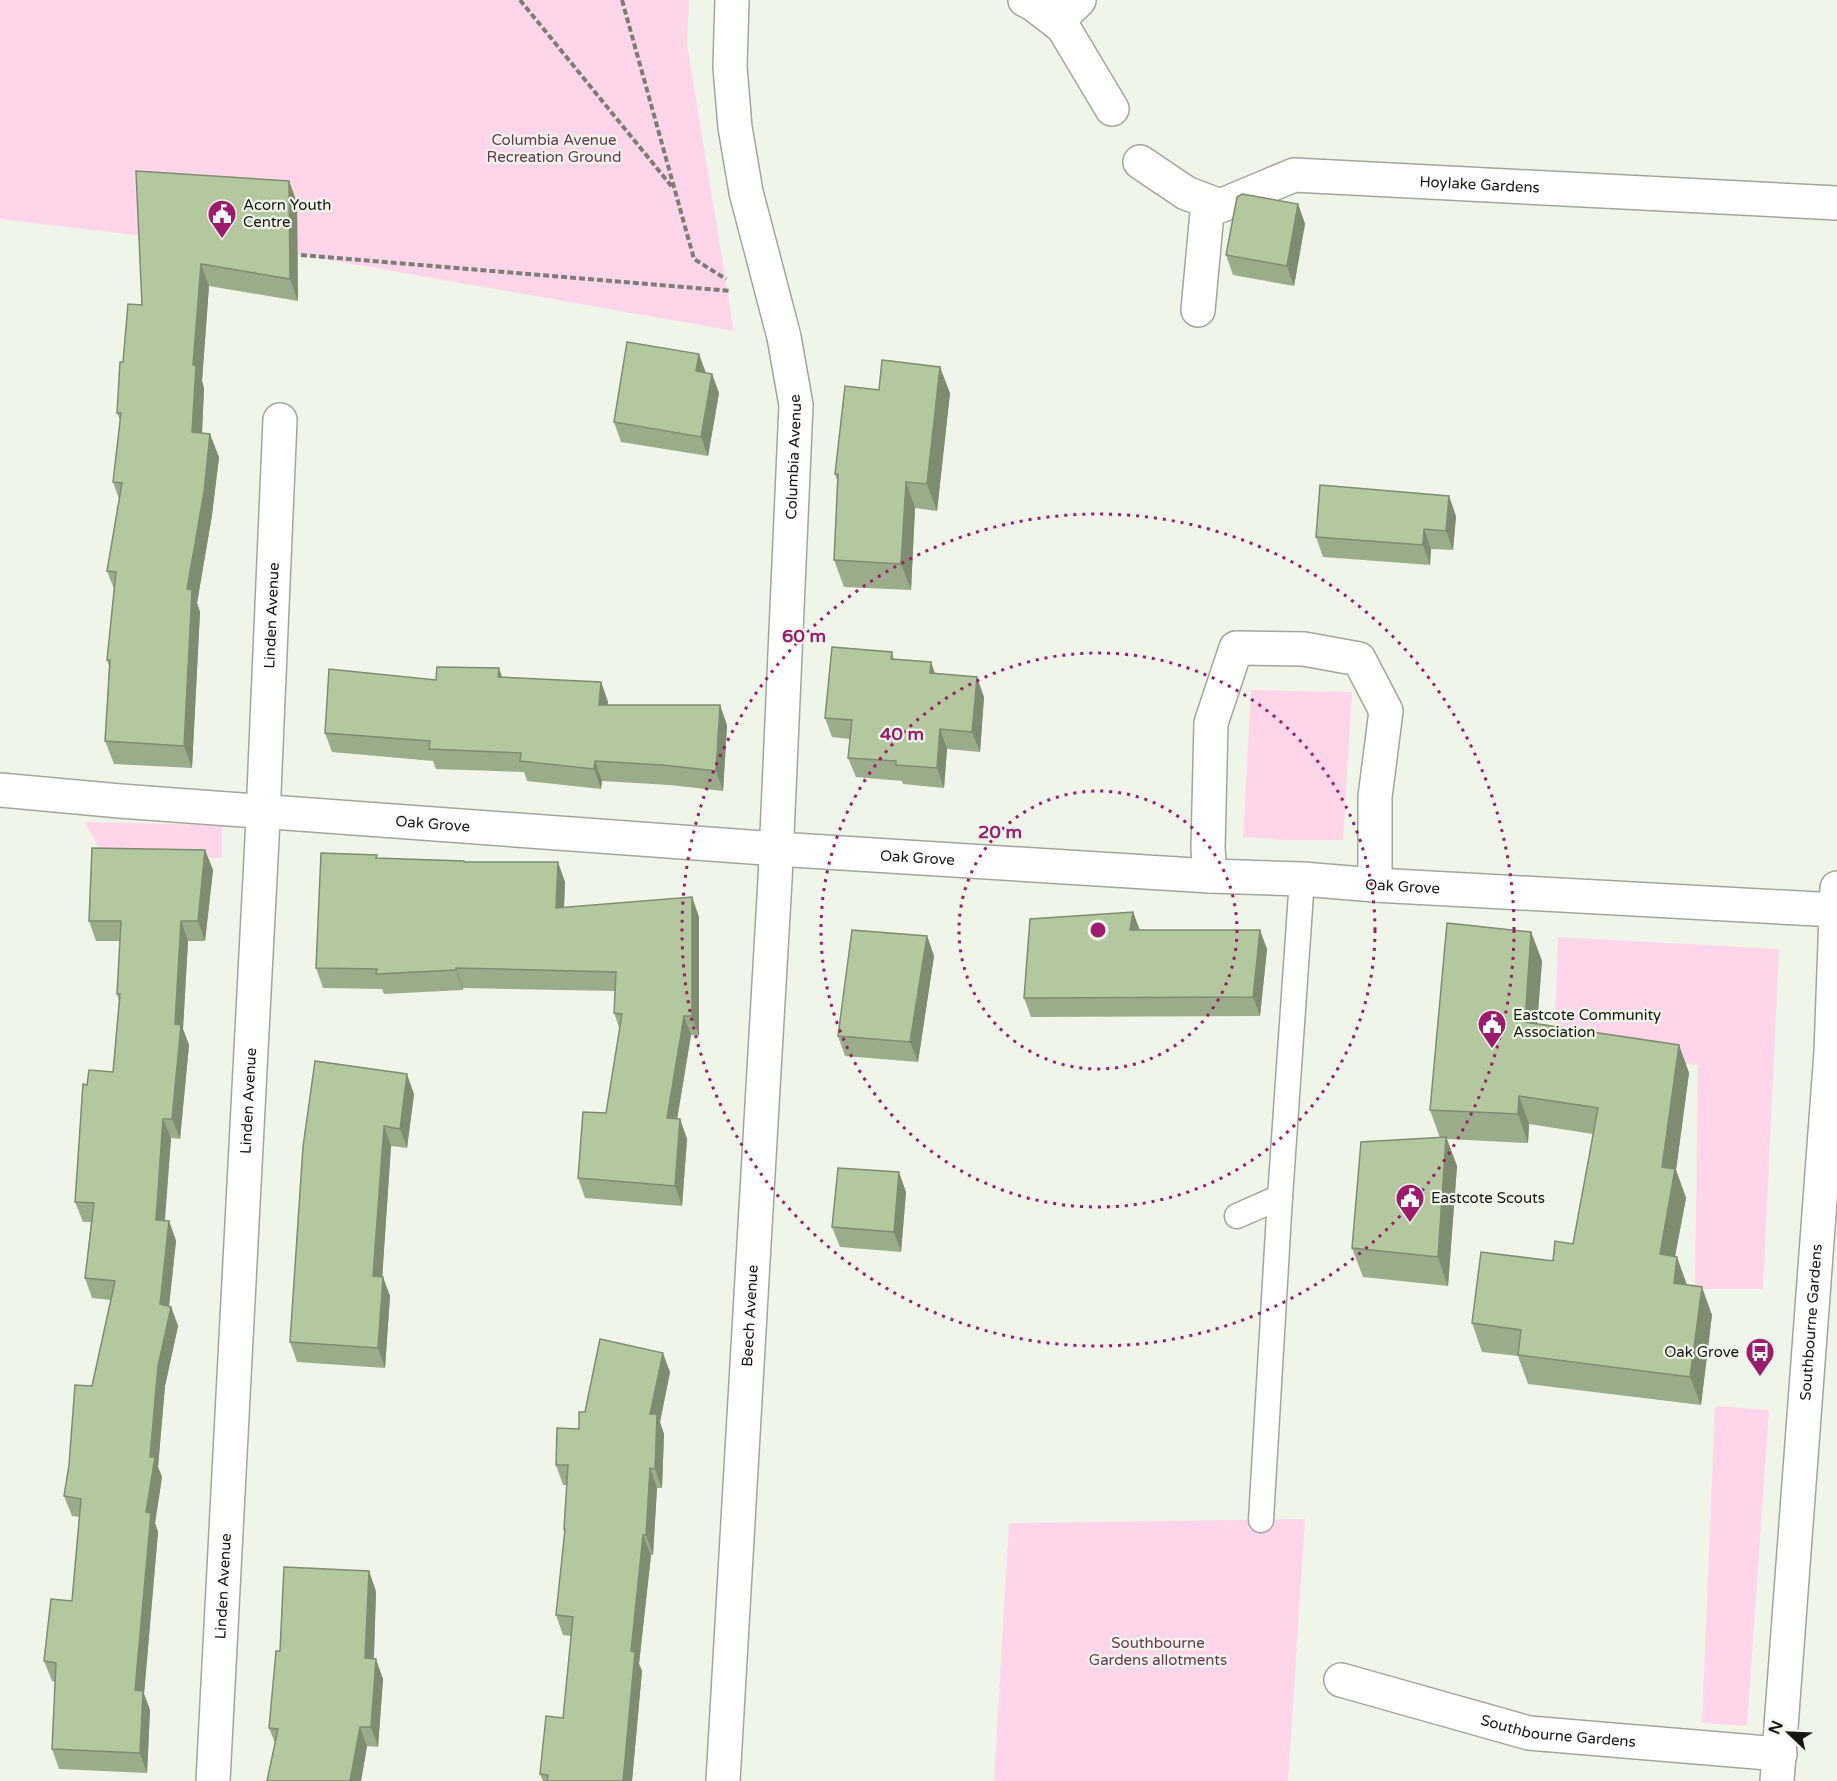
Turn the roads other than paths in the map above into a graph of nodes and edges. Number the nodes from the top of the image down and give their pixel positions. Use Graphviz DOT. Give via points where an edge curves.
graph roads {
  1 [pos="732,0"];
  2 [pos="1025,0"];
  3 [pos="1068,11"];
  4 [pos="1112,110"];
  5 [pos="1140,162"];
  6 [pos="1208,202"];
  7 [pos="1837,202"];
  8 [pos="1198,310"];
  9 [pos="280,420"];
  10 [pos="0,790"];
  11 [pos="263,811"];
  12 [pos="777,849"];
  13 [pos="1210,876"];
  14 [pos="1302,879"];
  15 [pos="1375,885"];
  16 [pos="1836,899"];
  17 [pos="1836,984"];
  18 [pos="1834,1053"];
  19 [pos="1280,1197"];
  20 [pos="1237,1216"];
  21 [pos="1261,1520"];
  22 [pos="1341,1680"];
  23 [pos="1778,1767"];
  24 [pos="213,1781"];
  25 [pos="723,1781"];
  1 -- 12 [label="street, Columbia Avenue" via="730,67 735,127 746,192 784,337 796,405"];
  2 -- 3 [label="street"];
  3 -- 4 [label="street" via="1063,27"];
  5 -- 6 [label="street" via="1186,193"];
  6 -- 7 [label="street, Hoylake Gardens" via="1220,206 1294,175"];
  6 -- 8 [label="street"];
  9 -- 11 [label="street, Linden Avenue"];
  10 -- 11 [label="street, Oak Grove"];
  11 -- 12 [label="street, Oak Grove"];
  11 -- 24 [label="street, Linden Avenue"];
  12 -- 13 [label="street, Oak Grove"];
  12 -- 25 [label="street, Beech Avenue"];
  13 -- 14 [label="street, Oak Grove"];
  13 -- 15 [label="street" via="1211,723 1236,648 1304,649 1359,659 1386,711 1375,797"];
  14 -- 15 [label="street, Oak Grove"];
  14 -- 19 [label="lane"];
  15 -- 16 [label="street, Oak Grove"];
  16 -- 17 [label="street, Southbourne Gardens"];
  17 -- 18 [label="street, Southbourne Gardens"];
  18 -- 23 [label="street, Southbourne Gardens"];
  19 -- 20 [label="lane"];
  19 -- 21 [label="lane"];
  22 -- 23 [label="street, Southbourne Gardens" via="1529,1733"];
}
